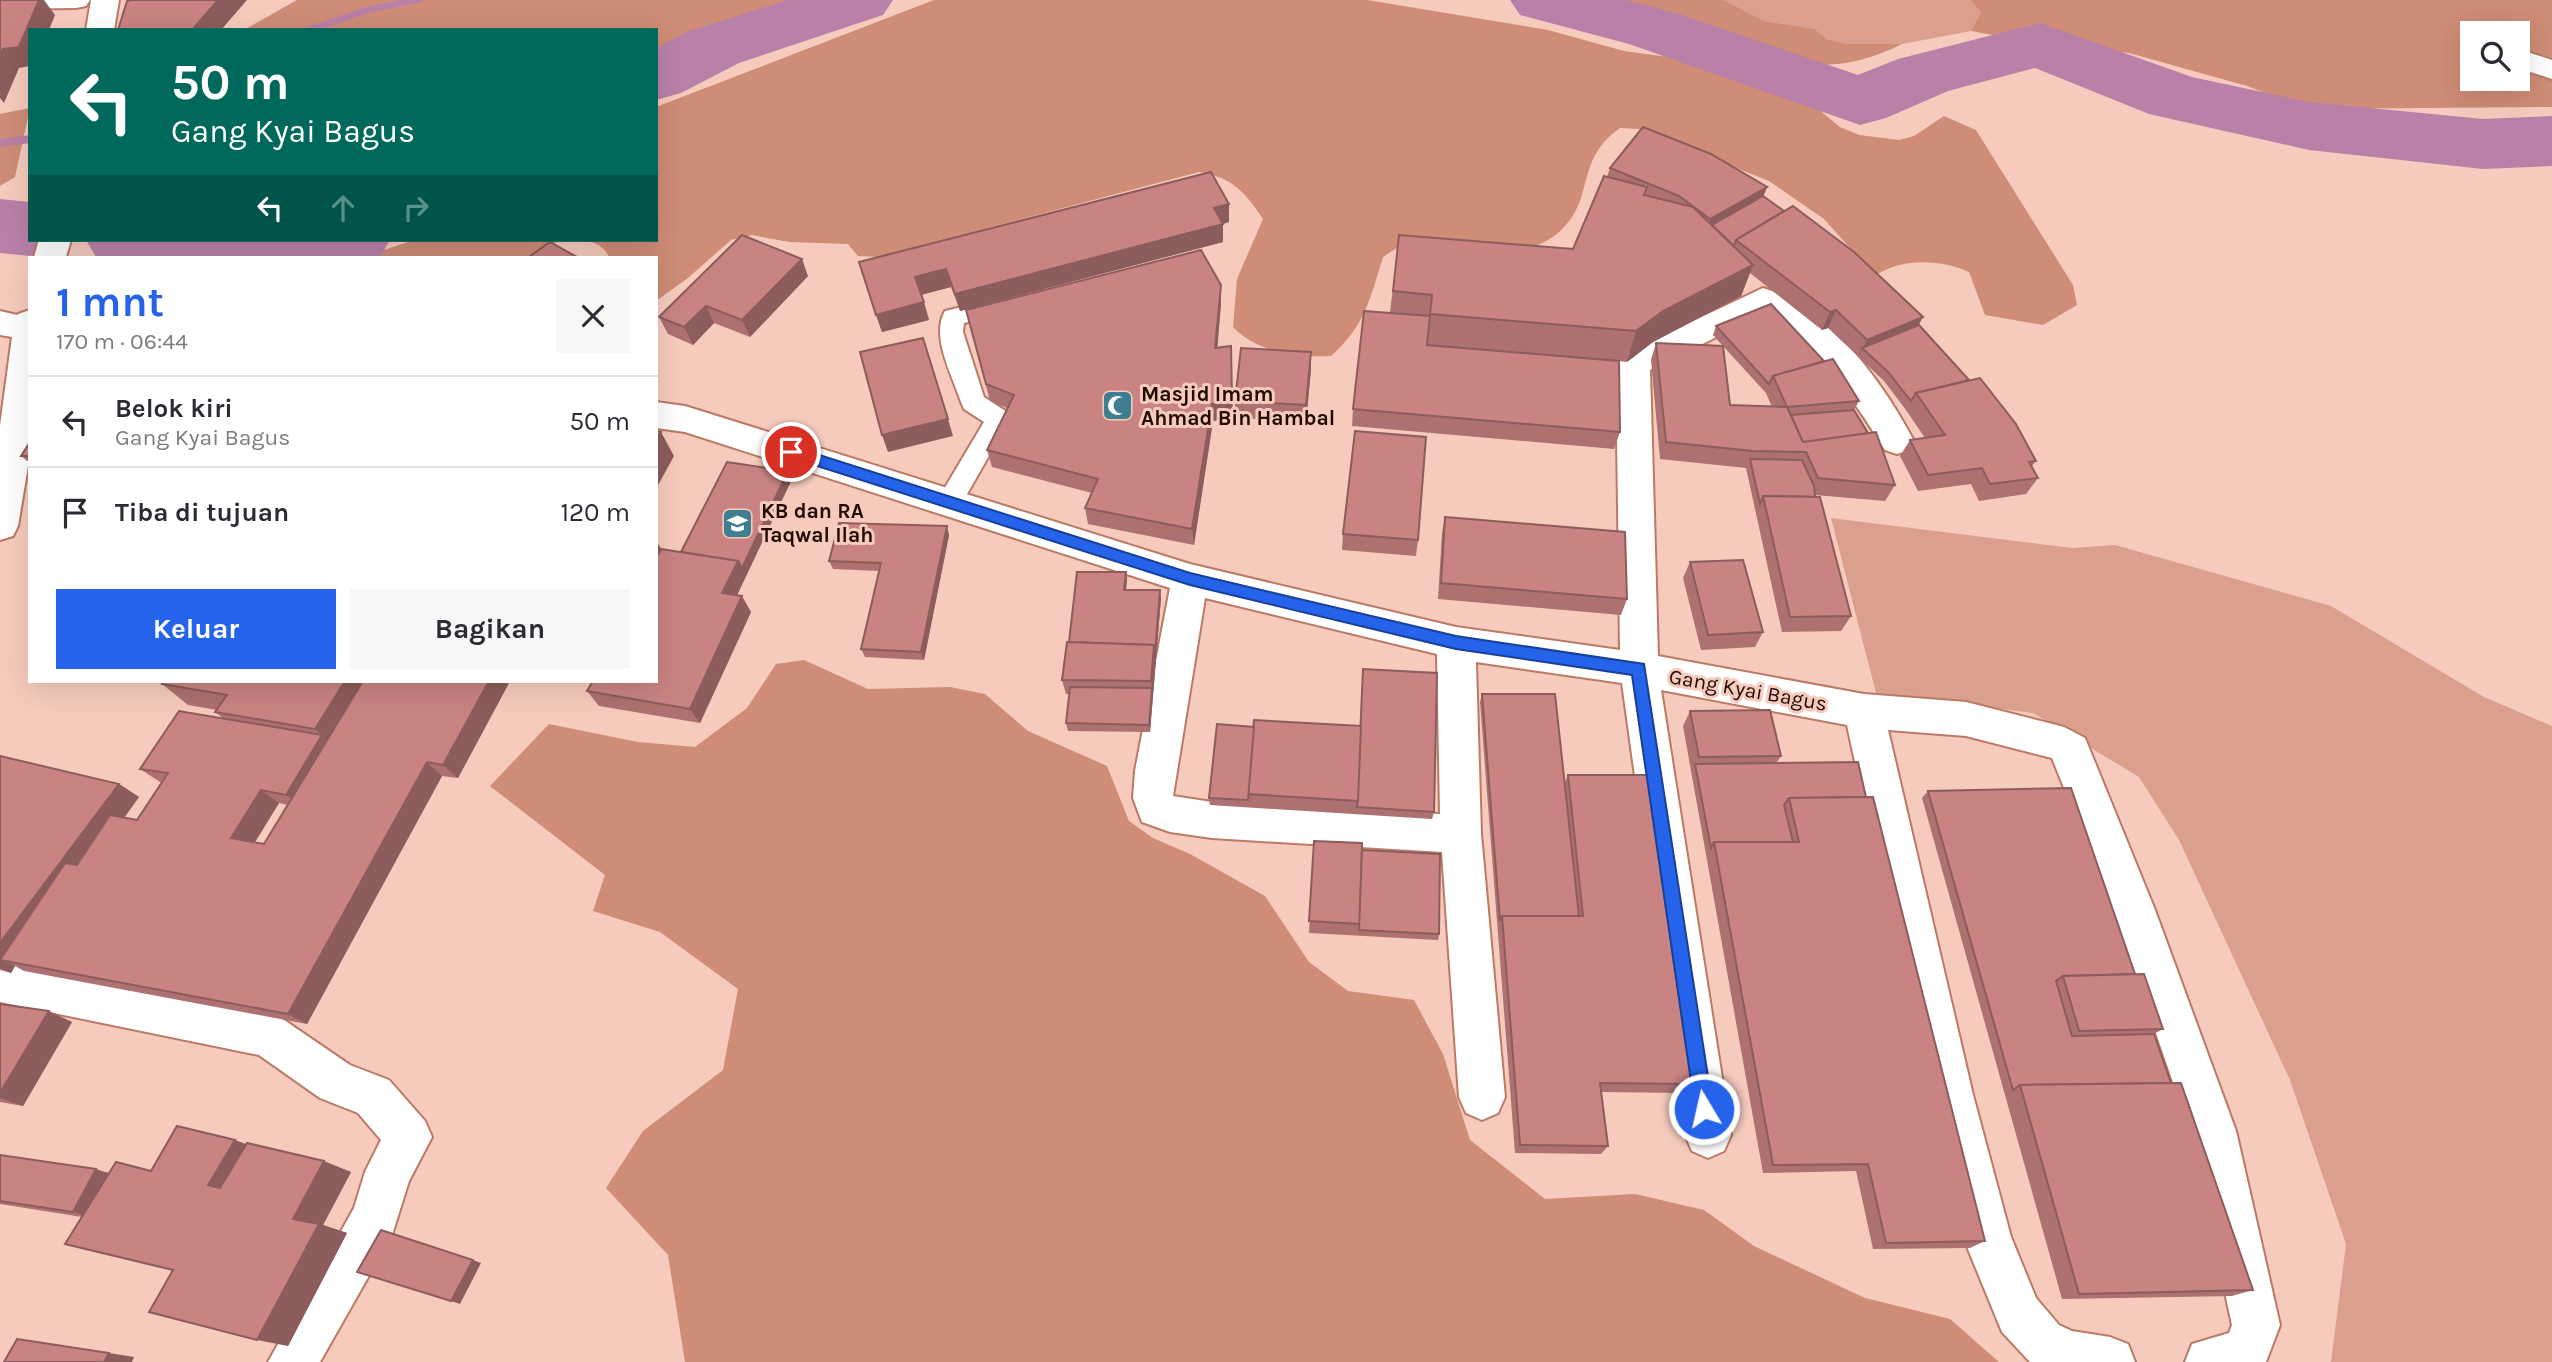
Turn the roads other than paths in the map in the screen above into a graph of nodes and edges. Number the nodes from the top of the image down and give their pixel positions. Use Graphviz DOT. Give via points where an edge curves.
graph roads {
  1 [pos="76,0"];
  2 [pos="104,0"];
  3 [pos="0,1"];
  4 [pos="100,28"];
  5 [pos="2530,62"];
  6 [pos="2552,70"];
  7 [pos="1737,274"];
  8 [pos="1763,300"];
  9 [pos="1023,302"];
  10 [pos="19,325"];
  11 [pos="27,379"];
  12 [pos="658,415"];
  13 [pos="1897,441"];
  14 [pos="950,501"];
  15 [pos="0,526"];
  16 [pos="1190,579"];
  17 [pos="1456,643"];
  18 [pos="1639,669"];
  19 [pos="1864,711"];
  20 [pos="1461,834"];
  21 [pos="0,981"];
  22 [pos="1482,1097"];
  23 [pos="1708,1135"];
  24 [pos="293,1362"];
  25 [pos="2110,1362"];
  26 [pos="2210,1362"];
  1 -- 3 [label="street"];
  2 -- 4 [label="street"];
  5 -- 6 [label="street"];
  7 -- 8 [label="street"];
  8 -- 13 [label="street" via="1791,313 1829,352"];
  8 -- 18 [label="street" via="1633,364"];
  9 -- 14 [label="lane" via="953,317 951,332 973,402 998,419"];
  10 -- 11 [label="street"];
  11 -- 15 [label="street"];
  12 -- 14 [label="street, Gang Kyai Bagus" via="685,419"];
  14 -- 16 [label="street, Gang Kyai Bagus"];
  16 -- 17 [label="street, Gang Kyai Bagus"];
  16 -- 20 [label="street" via="1154,771 1156,809 1212,820"];
  17 -- 18 [label="street, Gang Kyai Bagus"];
  17 -- 20 [label="street"];
  18 -- 19 [label="street, Gang Kyai Bagus"];
  18 -- 23 [label="street"];
  19 -- 25 [label="street" via="1950,1095 1987,1237 2019,1315 2042,1342 2068,1355"];
  19 -- 26 [label="street, Gang Kyai Bagus" via="1966,719 2059,741 2071,750 2213,1131 2250,1291 2256,1325 2245,1353"];
  20 -- 22 [label="street"];
  21 -- 24 [label="street" via="268,1035 337,1082 373,1096 409,1137 388,1172 375,1217"];
}
